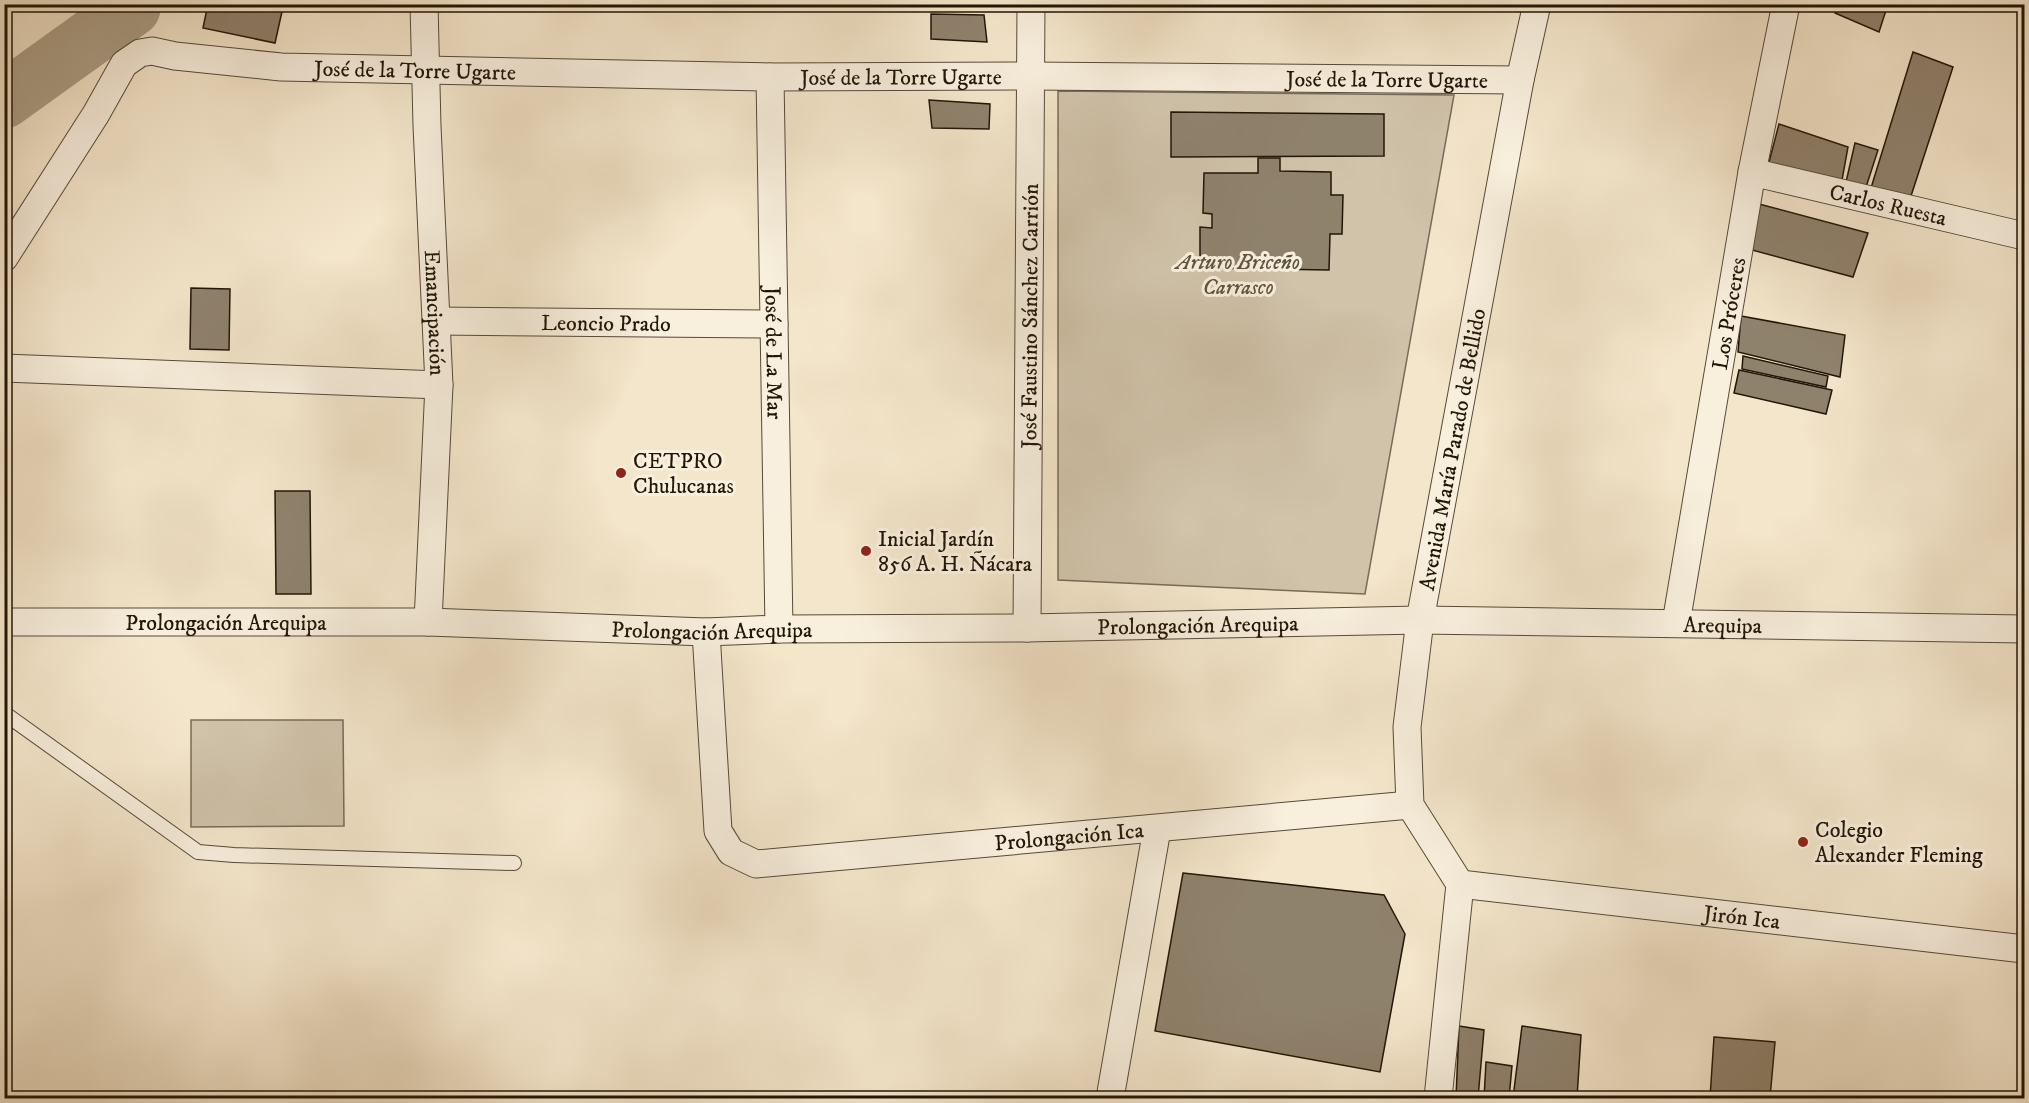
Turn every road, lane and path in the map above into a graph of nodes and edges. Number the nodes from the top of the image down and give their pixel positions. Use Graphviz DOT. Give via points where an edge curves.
graph roads {
  1 [pos="424,4"];
  2 [pos="1031,4"];
  3 [pos="1537,4"];
  4 [pos="1786,4"];
  5 [pos="426,69"];
  6 [pos="1031,76"];
  7 [pos="770,77"];
  8 [pos="1520,80"];
  9 [pos="1752,172"];
  10 [pos="2025,236"];
  11 [pos="4,258"];
  12 [pos="436,321"];
  13 [pos="774,324"];
  14 [pos="4,368"];
  15 [pos="439,386"];
  16 [pos="1420,620"];
  17 [pos="4,621"];
  18 [pos="428,622"];
  19 [pos="1676,623"];
  20 [pos="1027,628"];
  21 [pos="779,629"];
  22 [pos="2025,629"];
  23 [pos="706,632"];
  24 [pos="4,713"];
  25 [pos="1410,805"];
  26 [pos="1157,829"];
  27 [pos="514,863"];
  28 [pos="1460,884"];
  29 [pos="2025,949"];
  30 [pos="1110,1098"];
  31 [pos="1438,1098"];
  1 -- 5 [label="street, Emancipación"];
  2 -- 6 [label="street, José Faustino Sánchez Carrión"];
  3 -- 8 [label="street, Avenida María Parado de Bellido"];
  4 -- 9 [label="street, Los Próceres"];
  5 -- 7 [label="street, José de la Torre Ugarte"];
  5 -- 11 [label="street, José de la Torre Ugarte" via="281,67 152,51 140,53 124,64"];
  5 -- 12 [label="street, Emancipación"];
  6 -- 7 [label="street, José de la Torre Ugarte"];
  6 -- 8 [label="street, José de la Torre Ugarte"];
  6 -- 20 [label="street, José Faustino Sánchez Carrión"];
  7 -- 13 [label="street, José de La Mar"];
  8 -- 16 [label="street, Avenida María Parado de Bellido"];
  9 -- 10 [label="street, Carlos Ruesta"];
  9 -- 19 [label="street, Los Próceres"];
  12 -- 13 [label="street, Leoncio Prado"];
  12 -- 15 [label="street, Emancipación"];
  13 -- 21 [label="street, José de La Mar"];
  14 -- 15 [label="street"];
  15 -- 18 [label="street, Emancipación"];
  16 -- 19 [label="street, Arequipa"];
  16 -- 20 [label="street, Prolongación Arequipa"];
  16 -- 25 [label="street, Avenida María Parado de Bellido" via="1407,727"];
  17 -- 18 [label="street, Prolongación Arequipa"];
  18 -- 23 [label="street, Prolongación Arequipa"];
  19 -- 22 [label="street, Arequipa"];
  20 -- 21 [label="street, Prolongación Arequipa"];
  21 -- 23 [label="street, Prolongación Arequipa"];
  23 -- 26 [label="street, Prolongación Ica" via="718,831 730,852 756,864"];
  24 -- 27 [label="lane" via="198,852"];
  25 -- 26 [label="street, Prolongación Ica"];
  25 -- 28 [label="street"];
  26 -- 30 [label="street"];
  28 -- 29 [label="street, Jirón Ica"];
  28 -- 31 [label="street"];
}
